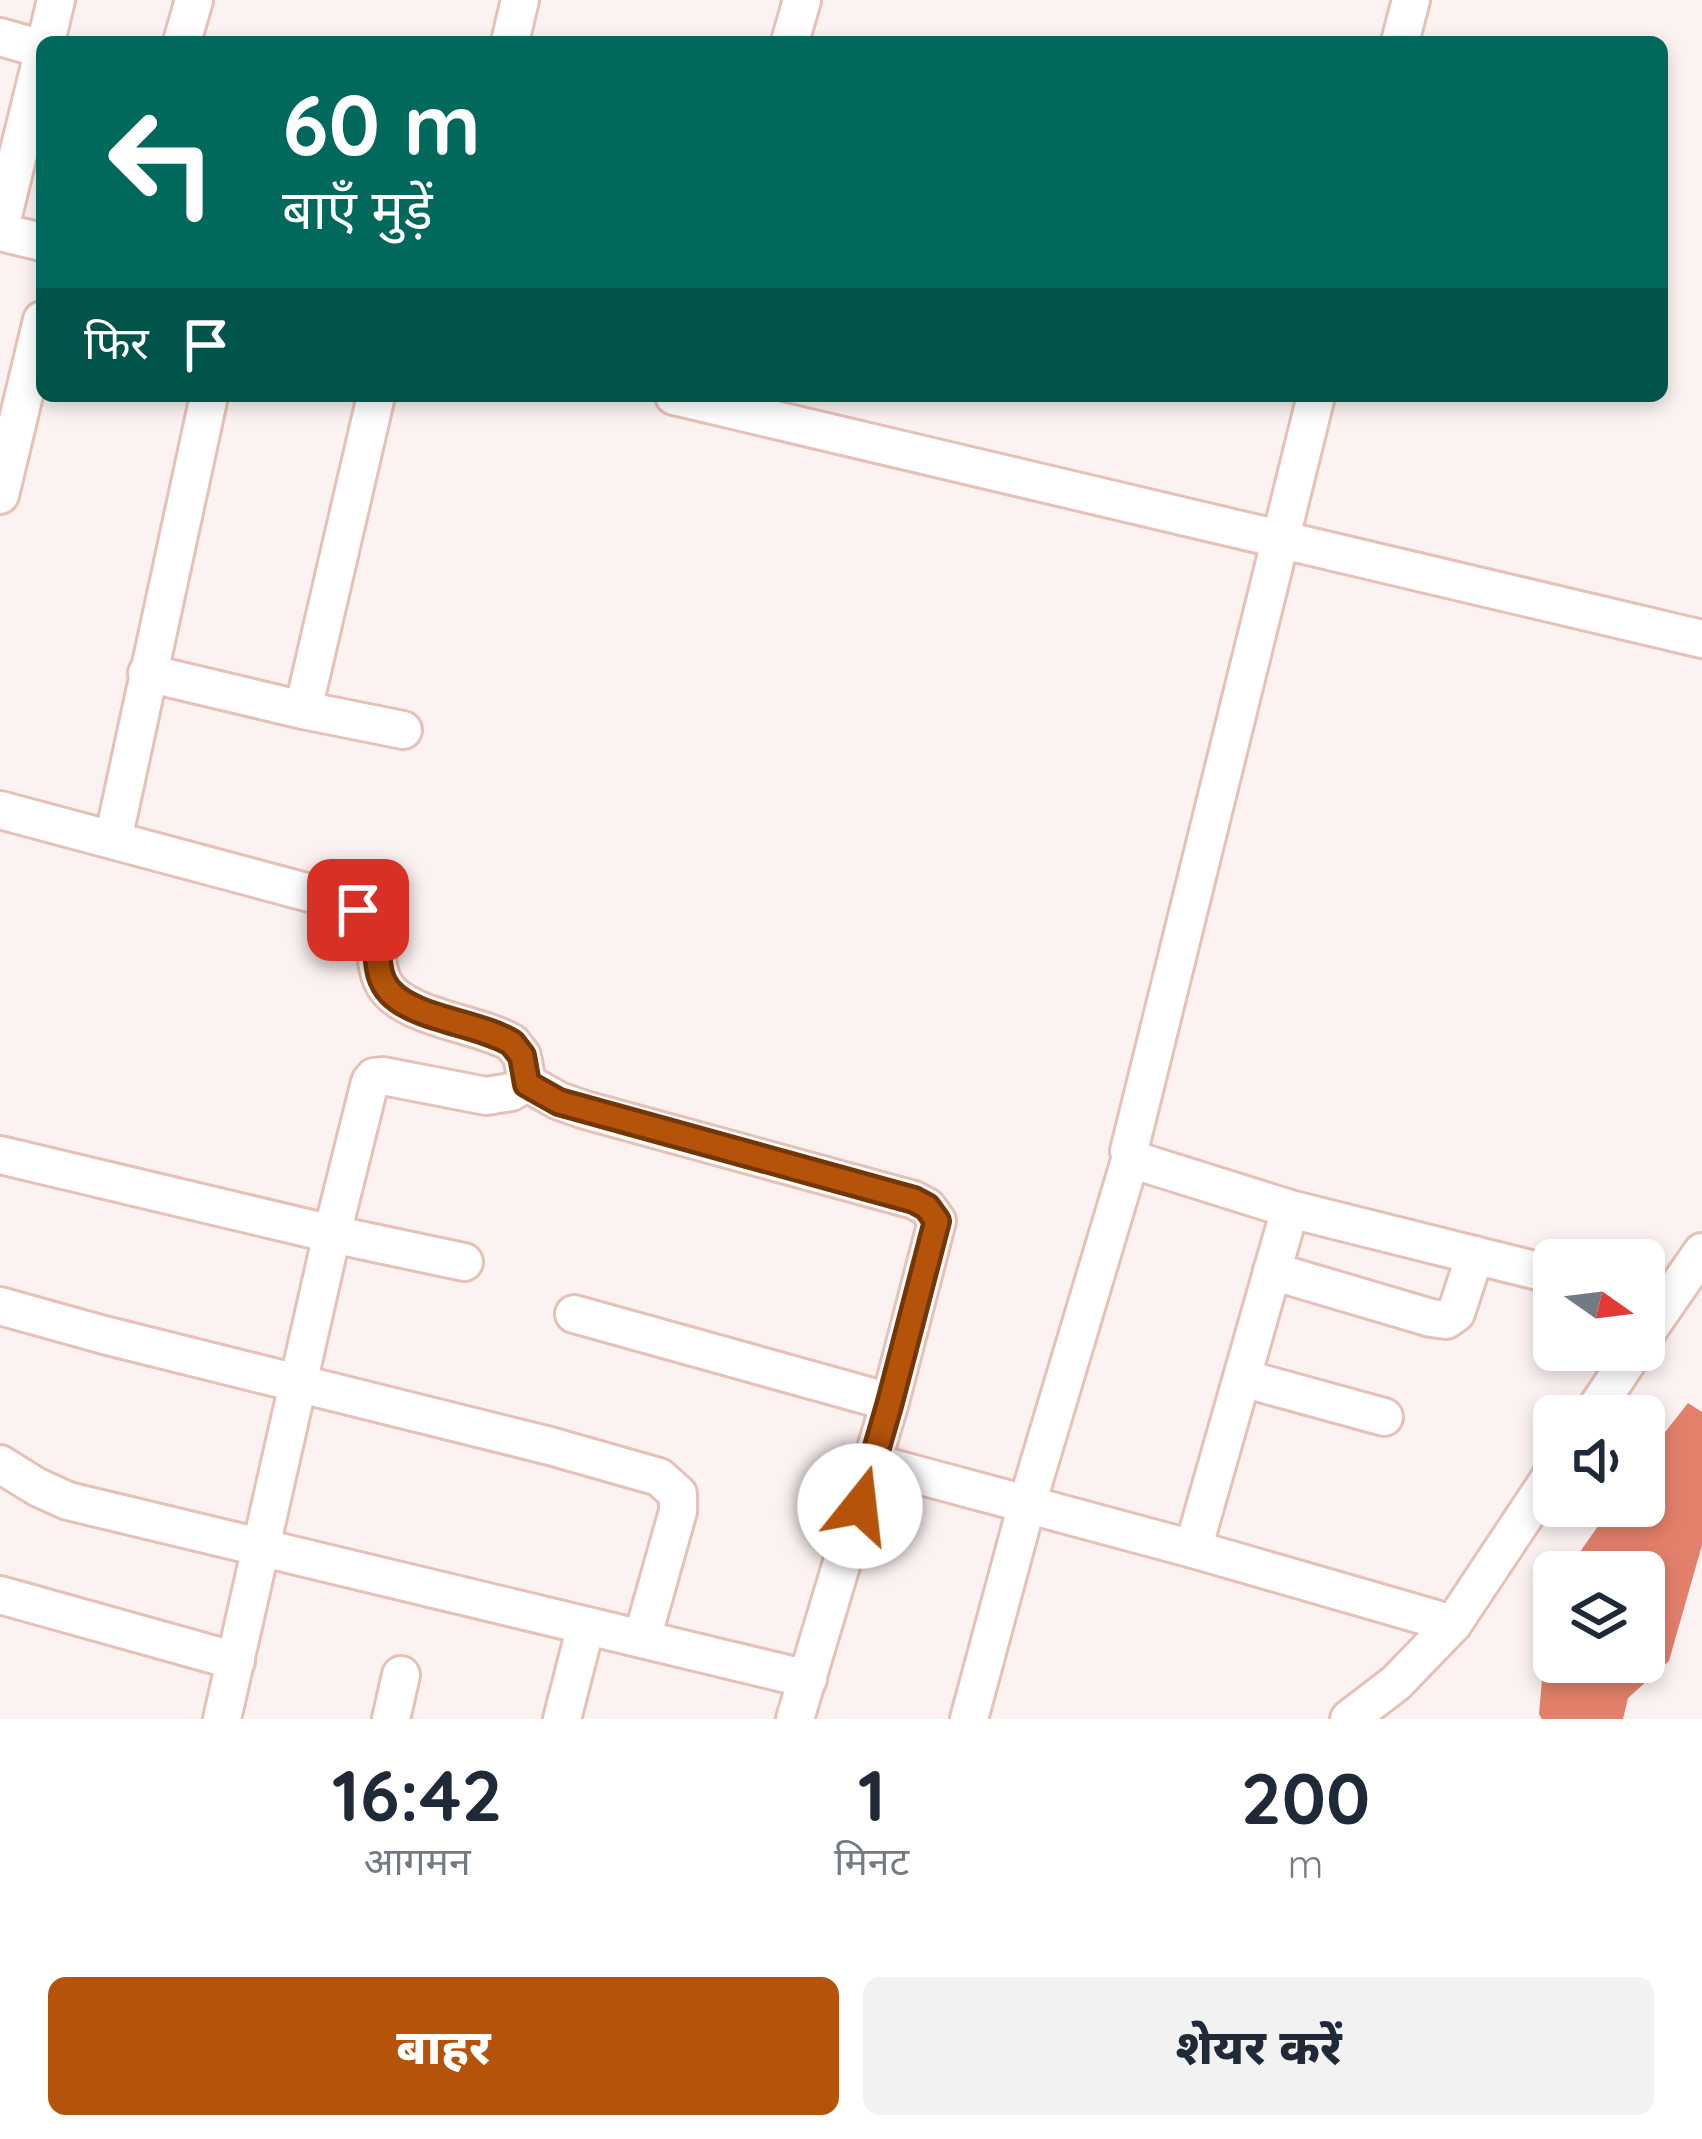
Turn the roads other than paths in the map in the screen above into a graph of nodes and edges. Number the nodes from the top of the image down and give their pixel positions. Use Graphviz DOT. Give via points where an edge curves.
graph roads {
  1 [pos="56,0"];
  2 [pos="194,0"];
  3 [pos="520,0"];
  4 [pos="802,0"];
  5 [pos="1411,0"];
  6 [pos="46,36"];
  7 [pos="184,36"];
  8 [pos="511,36"];
  9 [pos="792,36"];
  10 [pos="1402,36"];
  11 [pos="0,37"];
  12 [pos="36,47"];
  13 [pos="36,78"];
  14 [pos="0,230"];
  15 [pos="36,240"];
  16 [pos="36,345"];
  17 [pos="208,402"];
  18 [pos="375,402"];
  19 [pos="705,402"];
  20 [pos="1315,402"];
  21 [pos="0,495"];
  22 [pos="1281,540"];
  23 [pos="1702,639"];
  24 [pos="147,673"];
  25 [pos="303,710"];
  26 [pos="403,730"];
  27 [pos="0,809"];
  28 [pos="112,840"];
  29 [pos="527,1084"];
  30 [pos="0,1155"];
  31 [pos="1131,1157"];
  32 [pos="1290,1209"];
  33 [pos="332,1234"];
  34 [pos="1702,1252"];
  35 [pos="1474,1256"];
  36 [pos="464,1262"];
  37 [pos="1533,1270"];
  38 [pos="1272,1271"];
  39 [pos="1665,1290"];
  40 [pos="0,1306"];
  41 [pos="574,1314"];
  42 [pos="1242,1378"];
  43 [pos="299,1384"];
  44 [pos="890,1402"];
  45 [pos="1384,1417"];
  46 [pos="873,1463"];
  47 [pos="0,1464"];
  48 [pos="1027,1504"];
  49 [pos="1533,1504"];
  50 [pos="262,1548"];
  51 [pos="1193,1549"];
  52 [pos="0,1595"];
  53 [pos="1453,1624"];
  54 [pos="586,1626"];
  55 [pos="642,1640"];
  56 [pos="236,1661"];
  57 [pos="401,1675"];
  58 [pos="808,1679"];
  59 [pos="222,1719"];
  60 [pos="391,1719"];
  61 [pos="562,1719"];
  62 [pos="795,1719"];
  63 [pos="969,1719"];
  64 [pos="1349,1719"];
  1 -- 6 [label="street"];
  2 -- 7 [label="street"];
  3 -- 8 [label="street"];
  4 -- 9 [label="street"];
  5 -- 10 [label="street"];
  11 -- 12 [label="street"];
  13 -- 14 [label="street"];
  14 -- 15 [label="street"];
  16 -- 21 [label="street"];
  17 -- 24 [label="street"];
  18 -- 25 [label="street"];
  19 -- 22 [label="street"];
  20 -- 22 [label="street"];
  22 -- 23 [label="street"];
  22 -- 31 [label="street"];
  24 -- 25 [label="street"];
  24 -- 28 [label="street"];
  25 -- 26 [label="street"];
  27 -- 28 [label="street"];
  28 -- 29 [label="street" via="347,903 374,925 387,990 402,1003 512,1043"];
  29 -- 33 [label="street" via="486,1096 374,1077"];
  29 -- 44 [label="street" via="584,1110 927,1207 937,1221"];
  30 -- 33 [label="street"];
  31 -- 32 [label="street"];
  31 -- 48 [label="street"];
  32 -- 35 [label="street"];
  32 -- 38 [label="street"];
  33 -- 36 [label="street"];
  33 -- 43 [label="street"];
  34 -- 39 [label="street"];
  35 -- 37 [label="street"];
  35 -- 38 [label="street" via="1456,1313 1446,1320"];
  38 -- 42 [label="street"];
  40 -- 43 [label="street"];
  41 -- 44 [label="street"];
  42 -- 45 [label="street"];
  42 -- 51 [label="street"];
  43 -- 50 [label="street"];
  43 -- 55 [label="street" via="659,1477 678,1494 678,1511"];
  44 -- 46 [label="street"];
  46 -- 48 [label="street"];
  46 -- 58 [label="street"];
  47 -- 50 [label="street" via="68,1501"];
  48 -- 51 [label="street"];
  48 -- 63 [label="street"];
  49 -- 53 [label="street"];
  50 -- 54 [label="street"];
  50 -- 56 [label="street"];
  51 -- 53 [label="street"];
  52 -- 56 [label="street"];
  53 -- 64 [label="street"];
  54 -- 55 [label="street"];
  54 -- 61 [label="street"];
  55 -- 58 [label="street"];
  56 -- 59 [label="street"];
  57 -- 60 [label="street"];
  58 -- 62 [label="street"];
}
